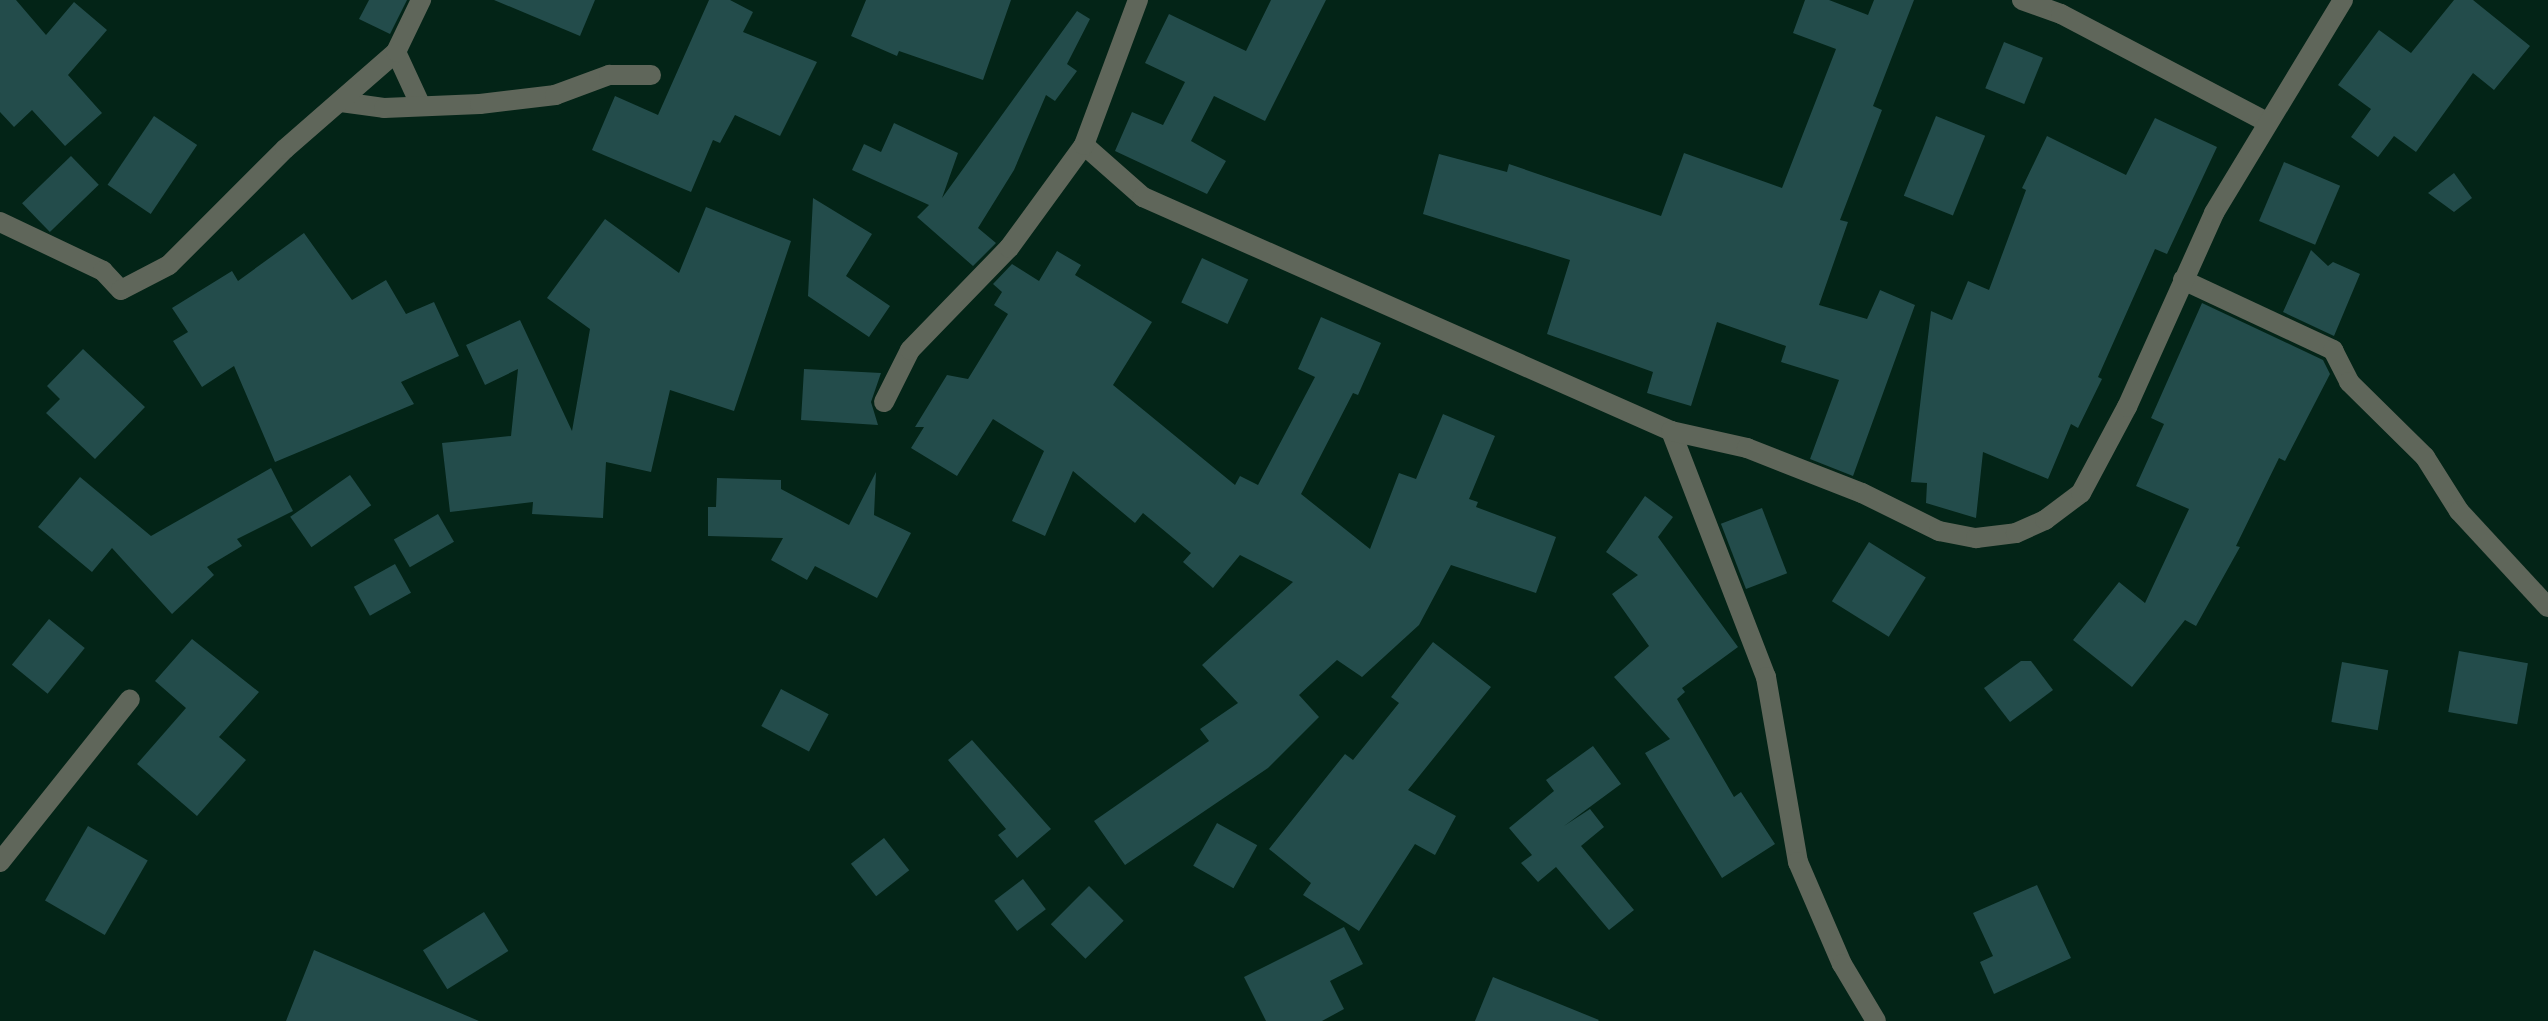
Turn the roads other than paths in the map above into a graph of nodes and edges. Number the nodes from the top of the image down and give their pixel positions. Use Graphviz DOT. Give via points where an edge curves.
graph roads {
  1 [pos="421,0"];
  2 [pos="1138,0"];
  3 [pos="2022,0"];
  4 [pos="2343,0"];
  5 [pos="2066,7"];
  6 [pos="396,52"];
  7 [pos="651,75"];
  8 [pos="341,102"];
  9 [pos="420,104"];
  10 [pos="2265,121"];
  11 [pos="1084,145"];
  12 [pos="0,222"];
  13 [pos="2183,280"];
  14 [pos="884,402"];
  15 [pos="1671,431"];
  16 [pos="2548,607"];
  17 [pos="130,699"];
  18 [pos="0,862"];
  19 [pos="1876,1021"];
  1 -- 6 [label="street"];
  2 -- 11 [label="street"];
  3 -- 5 [label="street"];
  4 -- 10 [label="street"];
  5 -- 10 [label="street"];
  6 -- 8 [label="street"];
  6 -- 9 [label="street"];
  7 -- 9 [label="street" via="609,75 555,95"];
  8 -- 9 [label="street" via="384,108"];
  8 -- 12 [label="street" via="285,149 169,265 121,290 103,271"];
  10 -- 13 [label="street"];
  11 -- 14 [label="street" via="1009,248 910,350"];
  11 -- 15 [label="street" via="1143,197"];
  13 -- 15 [label="street" via="2127,407 2081,493 2016,533 1976,538 1939,531 1862,493 1747,448"];
  13 -- 16 [label="street" via="2333,350 2349,382 2425,457 2459,511"];
  15 -- 19 [label="street" via="1766,677 1798,862 1842,964"];
  17 -- 18 [label="street"];
}
